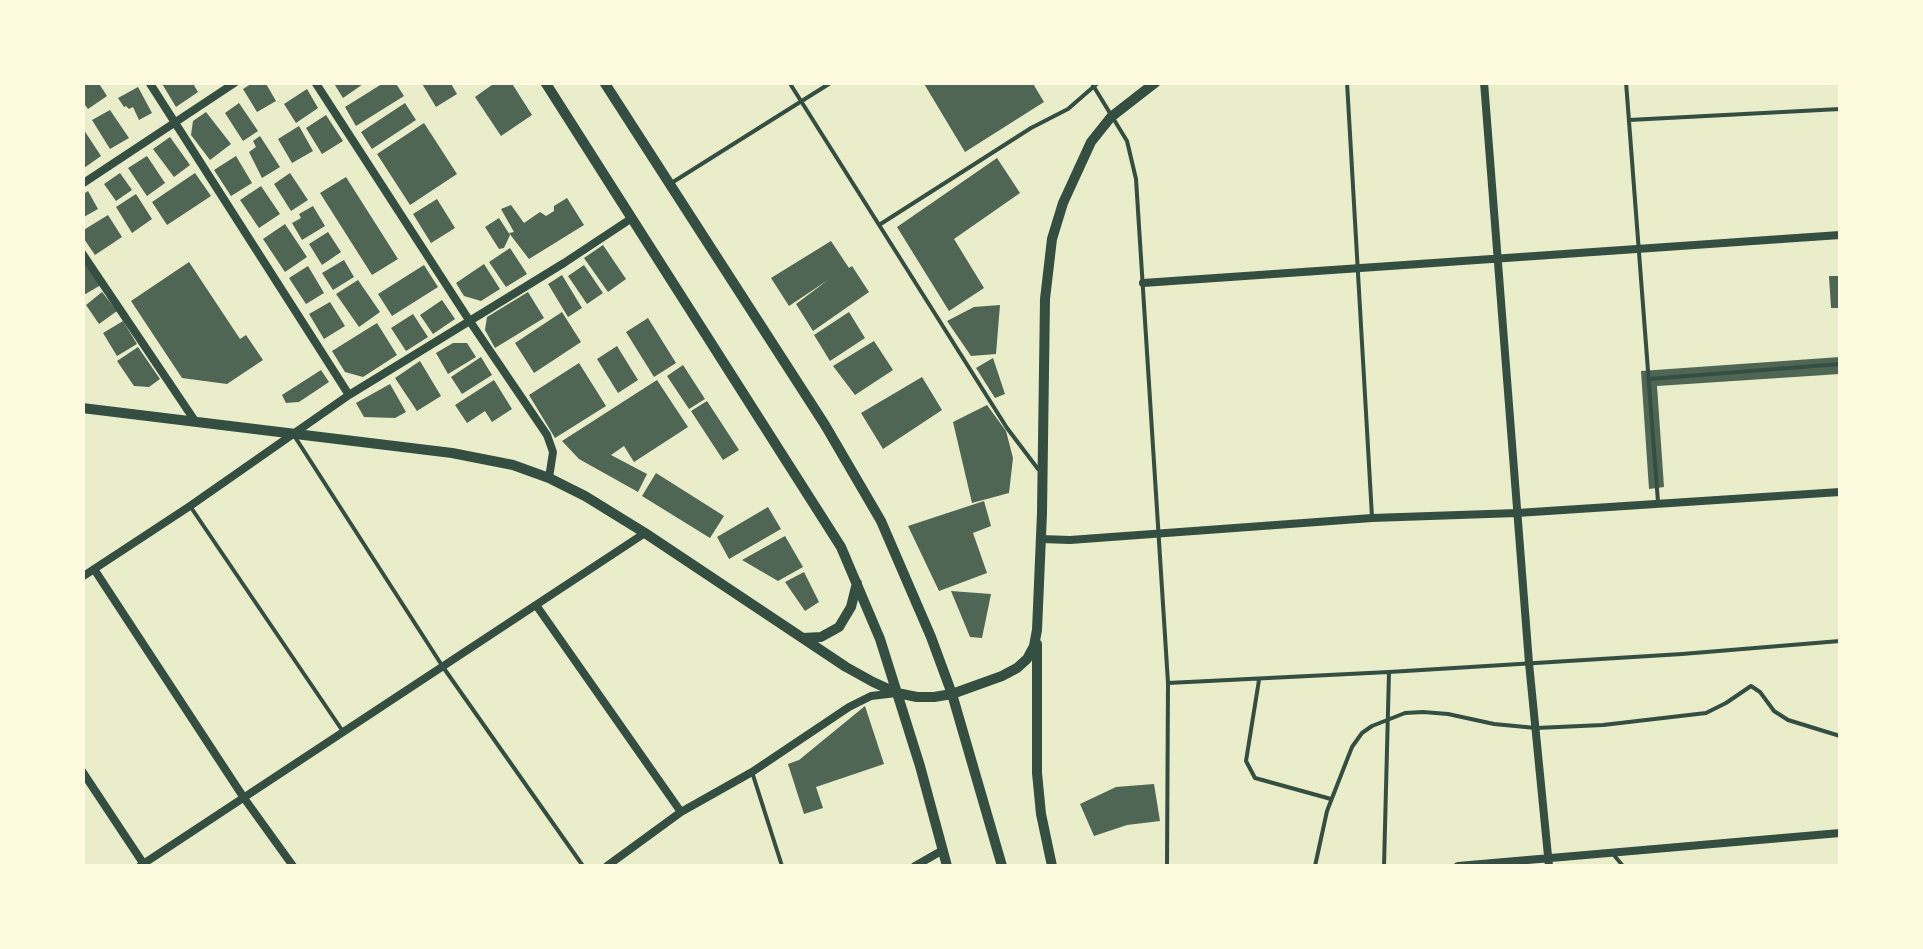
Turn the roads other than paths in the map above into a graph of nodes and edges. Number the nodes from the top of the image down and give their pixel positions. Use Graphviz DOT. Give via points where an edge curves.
graph roads {
  1 [pos="149,82"];
  2 [pos="236,82"];
  3 [pos="315,82"];
  4 [pos="545,82"];
  5 [pos="604,82"];
  6 [pos="788,82"];
  7 [pos="832,82"];
  8 [pos="1156,82"];
  9 [pos="1346,82"];
  10 [pos="1484,82"];
  11 [pos="1626,82"];
  12 [pos="1095,84"];
  13 [pos="801,102"];
  14 [pos="1840,109"];
  15 [pos="1111,117"];
  16 [pos="1629,120"];
  17 [pos="176,122"];
  18 [pos="82,184"];
  19 [pos="669,185"];
  20 [pos="632,218"];
  21 [pos="879,225"];
  22 [pos="1840,235"];
  23 [pos="1639,248"];
  24 [pos="82,253"];
  25 [pos="1498,260"];
  26 [pos="1357,268"];
  27 [pos="1143,283"];
  28 [pos="469,320"];
  29 [pos="1840,364"];
  30 [pos="1649,379"];
  31 [pos="349,395"];
  32 [pos="82,408"];
  33 [pos="195,421"];
  34 [pos="292,433"];
  35 [pos="1043,476"];
  36 [pos="550,478"];
  37 [pos="1840,492"];
  38 [pos="1658,503"];
  39 [pos="190,506"];
  40 [pos="1517,513"];
  41 [pos="1372,518"];
  42 [pos="645,532"];
  43 [pos="1159,534"];
  44 [pos="1041,539"];
  45 [pos="94,569"];
  46 [pos="82,577"];
  47 [pos="857,582"];
  48 [pos="536,605"];
  49 [pos="1037,630"];
  50 [pos="802,638"];
  51 [pos="1840,641"];
  52 [pos="1529,663"];
  53 [pos="442,668"];
  54 [pos="1390,672"];
  55 [pos="1260,680"];
  56 [pos="1168,682"];
  57 [pos="898,693"];
  58 [pos="952,694"];
  59 [pos="1389,719"];
  60 [pos="1536,728"];
  61 [pos="344,733"];
  62 [pos="1840,736"];
  63 [pos="82,771"];
  64 [pos="752,772"];
  65 [pos="244,798"];
  66 [pos="1331,799"];
  67 [pos="681,812"];
  68 [pos="1840,833"];
  69 [pos="943,850"];
  70 [pos="1612,854"];
  71 [pos="1549,863"];
  72 [pos="143,866"];
  73 [pos="293,866"];
  74 [pos="583,866"];
  75 [pos="607,866"];
  76 [pos="782,866"];
  77 [pos="915,866"];
  78 [pos="947,866"];
  79 [pos="1002,866"];
  80 [pos="1052,866"];
  81 [pos="1166,866"];
  82 [pos="1315,866"];
  83 [pos="1384,866"];
  84 [pos="1458,866"];
  85 [pos="1623,866"];
  1 -- 17 [label="street"];
  2 -- 17 [label="street"];
  3 -- 28 [label="street"];
  4 -- 20 [label="main road"];
  5 -- 19 [label="main road"];
  6 -- 13 [label="lane"];
  7 -- 13 [label="lane"];
  8 -- 15 [label="main road"];
  9 -- 26 [label="lane"];
  10 -- 25 [label="street"];
  11 -- 16 [label="lane"];
  12 -- 15 [label="lane"];
  12 -- 21 [label="lane" via="1068,109"];
  13 -- 19 [label="lane"];
  13 -- 21 [label="lane"];
  14 -- 16 [label="lane"];
  15 -- 27 [label="lane" via="1136,179"];
  15 -- 35 [label="main road" via="1076,170 1052,238"];
  16 -- 23 [label="lane"];
  17 -- 18 [label="street"];
  17 -- 31 [label="street"];
  19 -- 58 [label="main road" via="857,477 902,566"];
  20 -- 28 [label="street"];
  20 -- 47 [label="main road" via="815,504"];
  21 -- 35 [label="lane"];
  22 -- 23 [label="street"];
  23 -- 25 [label="street"];
  23 -- 30 [label="lane"];
  24 -- 33 [label="street"];
  25 -- 26 [label="street"];
  25 -- 40 [label="street"];
  26 -- 27 [label="street"];
  26 -- 41 [label="lane"];
  27 -- 43 [label="lane"];
  28 -- 31 [label="street"];
  28 -- 36 [label="street" via="547,435"];
  29 -- 30 [label="lane"];
  30 -- 38 [label="lane"];
  31 -- 34 [label="street"];
  32 -- 33 [label="main road"];
  33 -- 34 [label="main road"];
  34 -- 36 [label="main road" via="452,453"];
  34 -- 39 [label="street"];
  34 -- 53 [label="lane"];
  35 -- 44 [label="main road"];
  36 -- 42 [label="main road"];
  37 -- 38 [label="street"];
  38 -- 40 [label="street"];
  39 -- 45 [label="street"];
  39 -- 61 [label="lane"];
  40 -- 41 [label="street"];
  40 -- 52 [label="street"];
  41 -- 43 [label="street"];
  42 -- 48 [label="street"];
  42 -- 50 [label="main road"];
  43 -- 44 [label="street"];
  43 -- 56 [label="lane"];
  44 -- 49 [label="main road"];
  45 -- 46 [label="street"];
  45 -- 65 [label="street"];
  47 -- 50 [label="main road" via="839,627"];
  47 -- 57 [label="main road"];
  48 -- 53 [label="street"];
  48 -- 67 [label="street"];
  49 -- 58 [label="main road" via="1017,668"];
  49 -- 80 [label="main road" via="1037,773"];
  50 -- 57 [label="main road"];
  51 -- 52 [label="lane"];
  52 -- 54 [label="lane"];
  52 -- 60 [label="street"];
  53 -- 61 [label="street"];
  53 -- 74 [label="lane"];
  54 -- 55 [label="lane"];
  54 -- 59 [label="lane"];
  55 -- 56 [label="lane"];
  55 -- 66 [label="lane" via="1246,761 1255,778"];
  56 -- 81 [label="lane"];
  57 -- 58 [label="main road"];
  57 -- 64 [label="street" via="849,706"];
  57 -- 69 [label="main road"];
  58 -- 79 [label="main road"];
  59 -- 60 [label="lane" via="1423,712"];
  59 -- 66 [label="lane" via="1362,732"];
  59 -- 83 [label="lane"];
  60 -- 62 [label="lane" via="1706,713 1750,686 1788,720"];
  60 -- 71 [label="street"];
  61 -- 65 [label="street"];
  63 -- 72 [label="street"];
  64 -- 67 [label="street"];
  64 -- 76 [label="lane"];
  65 -- 72 [label="street"];
  65 -- 73 [label="street"];
  66 -- 82 [label="lane"];
  67 -- 75 [label="street"];
  68 -- 70 [label="street"];
  69 -- 77 [label="street"];
  69 -- 78 [label="main road"];
  70 -- 71 [label="street"];
  70 -- 85 [label="lane"];
  71 -- 84 [label="street"];
}
